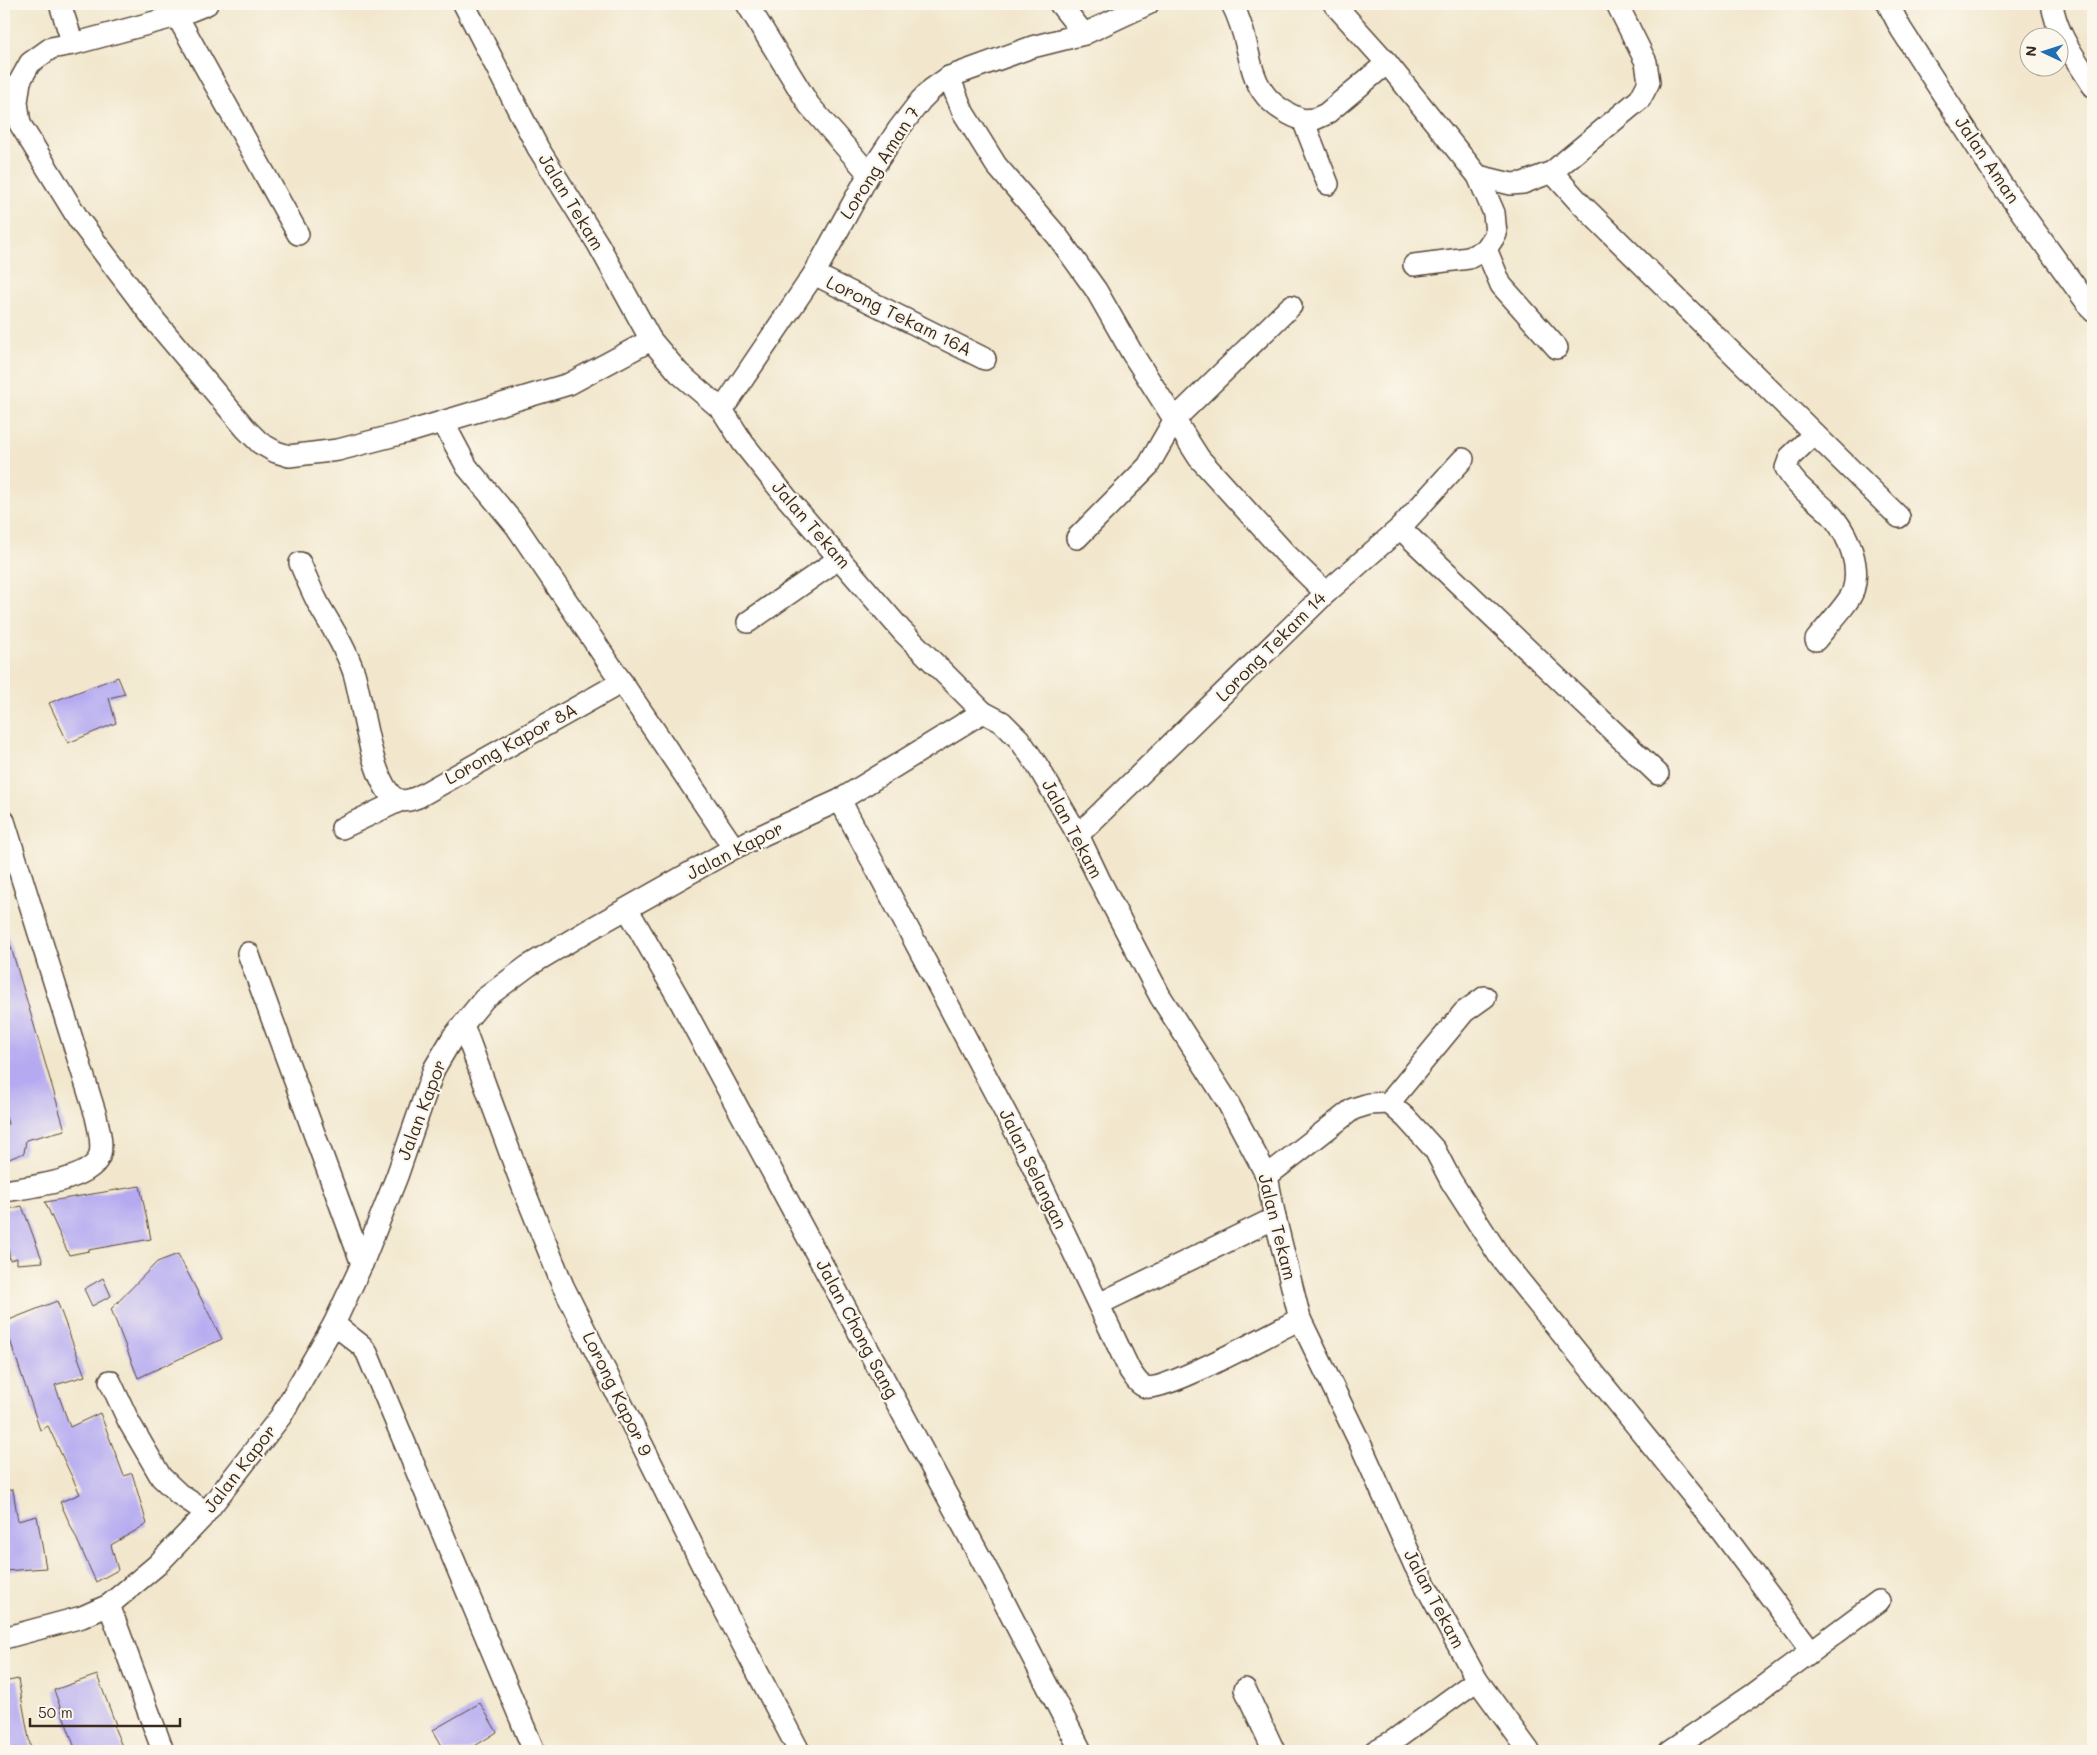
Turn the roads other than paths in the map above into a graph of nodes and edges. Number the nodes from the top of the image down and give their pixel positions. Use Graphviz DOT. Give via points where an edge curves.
graph roads {
  1 [pos="60,4"];
  2 [pos="207,4"];
  3 [pos="464,4"];
  4 [pos="747,4"];
  5 [pos="1060,4"];
  6 [pos="1148,4"];
  7 [pos="1232,4"];
  8 [pos="1334,4"];
  9 [pos="1617,4"];
  10 [pos="1888,4"];
  11 [pos="2052,4"];
  12 [pos="177,16"];
  13 [pos="1084,34"];
  14 [pos="73,44"];
  15 [pos="1387,63"];
  16 [pos="949,77"];
  17 [pos="2093,86"];
  18 [pos="1304,120"];
  19 [pos="1552,172"];
  20 [pos="869,174"];
  21 [pos="1478,176"];
  22 [pos="1328,184"];
  23 [pos="298,234"];
  24 [pos="1486,249"];
  25 [pos="1414,265"];
  26 [pos="814,274"];
  27 [pos="1291,306"];
  28 [pos="2093,312"];
  29 [pos="651,340"];
  30 [pos="1557,348"];
  31 [pos="985,358"];
  32 [pos="722,410"];
  33 [pos="1175,419"];
  34 [pos="443,422"];
  35 [pos="1814,434"];
  36 [pos="1463,459"];
  37 [pos="1899,517"];
  38 [pos="1400,528"];
  39 [pos="1077,538"];
  40 [pos="840,558"];
  41 [pos="300,563"];
  42 [pos="1326,593"];
  43 [pos="748,622"];
  44 [pos="1816,640"];
  45 [pos="622,682"];
  46 [pos="983,712"];
  47 [pos="1658,774"];
  48 [pos="840,800"];
  49 [pos="398,801"];
  50 [pos="4,822"];
  51 [pos="342,828"];
  52 [pos="1078,835"];
  53 [pos="734,848"];
  54 [pos="628,910"];
  55 [pos="248,952"];
  56 [pos="1486,997"];
  57 [pos="464,1024"];
  58 [pos="1388,1103"];
  59 [pos="1267,1176"];
  60 [pos="4,1191"];
  61 [pos="1275,1218"];
  62 [pos="362,1264"];
  63 [pos="1099,1304"];
  64 [pos="1300,1319"];
  65 [pos="334,1324"];
  66 [pos="110,1381"];
  67 [pos="206,1512"];
  68 [pos="1879,1601"];
  69 [pos="109,1605"];
  70 [pos="4,1638"];
  71 [pos="1811,1651"];
  72 [pos="1477,1680"];
  73 [pos="1245,1688"];
  74 [pos="163,1751"];
  75 [pos="534,1751"];
  76 [pos="799,1751"];
  77 [pos="1081,1751"];
  78 [pos="1274,1751"];
  79 [pos="1375,1751"];
  80 [pos="1529,1751"];
  81 [pos="1670,1751"];
  1 -- 14 [label="street"];
  2 -- 12 [label="street"];
  3 -- 29 [label="street, Jalan Tekam" via="538,148 598,244"];
  4 -- 20 [label="street" via="809,105"];
  5 -- 13 [label="street"];
  6 -- 13 [label="street, Lorong Aman 7"];
  7 -- 18 [label="street" via="1257,82 1265,97 1284,113"];
  8 -- 15 [label="street"];
  9 -- 19 [label="street" via="1646,62 1649,82 1640,99"];
  10 -- 28 [label="street, Jalan Aman" via="2001,184"];
  11 -- 17 [label="street" via="2054,18 2067,48"];
  12 -- 14 [label="street"];
  12 -- 23 [label="street"];
  13 -- 16 [label="street, Lorong Aman 7" via="1032,47"];
  14 -- 34 [label="street" via="51,48 30,64 20,80 20,124 79,220 156,322 246,429 260,443 289,456 338,450"];
  15 -- 18 [label="street" via="1326,114"];
  15 -- 21 [label="street"];
  16 -- 20 [label="street, Lorong Aman 7" via="921,100"];
  16 -- 33 [label="street" via="963,112 996,165 1058,237"];
  18 -- 22 [label="street"];
  19 -- 21 [label="street" via="1511,184"];
  19 -- 35 [label="street"];
  20 -- 26 [label="street, Lorong Aman 7"];
  21 -- 24 [label="street" via="1494,213 1496,234"];
  24 -- 25 [label="street" via="1469,258"];
  24 -- 30 [label="street" via="1501,285"];
  26 -- 31 [label="street, Lorong Tekam 16A"];
  26 -- 32 [label="street, Lorong Aman 7"];
  27 -- 33 [label="street"];
  29 -- 32 [label="street, Jalan Tekam" via="679,373"];
  29 -- 34 [label="street" via="569,384"];
  32 -- 40 [label="street, Jalan Tekam" via="743,444"];
  33 -- 39 [label="street" via="1148,466"];
  33 -- 42 [label="street" via="1199,458 1284,553"];
  34 -- 45 [label="street" via="467,467 516,526"];
  35 -- 37 [label="street"];
  35 -- 44 [label="street" via="1790,457 1786,468 1793,481 1834,519 1854,556 1855,579 1853,592"];
  36 -- 38 [label="street, Lorong Tekam 14"];
  38 -- 42 [label="street, Lorong Tekam 14"];
  38 -- 47 [label="street"];
  40 -- 43 [label="street"];
  40 -- 46 [label="street, Jalan Tekam" via="902,631"];
  41 -- 49 [label="street" via="354,673 374,758 384,784"];
  42 -- 52 [label="street, Lorong Tekam 14"];
  45 -- 49 [label="street, Lorong Kapor 8A" via="418,797"];
  45 -- 53 [label="street"];
  46 -- 48 [label="street, Jalan Kapor"];
  46 -- 52 [label="street, Jalan Tekam" via="1002,722 1019,739"];
  48 -- 53 [label="street, Jalan Kapor"];
  48 -- 63 [label="street, Jalan Selangan" via="1024,1148"];
  49 -- 51 [label="street, Lorong Kapor 8A"];
  50 -- 60 [label="street" via="96,1116 101,1153 97,1162 78,1174"];
  52 -- 59 [label="street, Jalan Tekam" via="1160,996 1227,1101"];
  53 -- 54 [label="street, Jalan Kapor"];
  54 -- 57 [label="street, Jalan Kapor" via="528,966 484,999"];
  54 -- 77 [label="street, Jalan Chong Sang" via="1000,1594"];
  55 -- 62 [label="street"];
  56 -- 58 [label="street" via="1464,1012"];
  57 -- 62 [label="street, Jalan Kapor" via="434,1069"];
  57 -- 76 [label="street, Lorong Kapor 9" via="563,1286 721,1603"];
  58 -- 59 [label="street" via="1369,1104 1353,1110"];
  58 -- 71 [label="street" via="1435,1150 1500,1257 1719,1528"];
  59 -- 61 [label="street, Jalan Tekam"];
  61 -- 63 [label="street"];
  61 -- 64 [label="street, Jalan Tekam"];
  62 -- 65 [label="street, Jalan Kapor"];
  63 -- 64 [label="street, Jalan Selangan" via="1130,1371 1144,1387 1174,1381"];
  64 -- 72 [label="street, Jalan Tekam" via="1415,1566"];
  65 -- 67 [label="street, Jalan Kapor" via="281,1416"];
  65 -- 75 [label="street" via="367,1353"];
  66 -- 67 [label="street" via="160,1477"];
  67 -- 69 [label="street, Jalan Kapor" via="157,1565"];
  68 -- 71 [label="street"];
  69 -- 70 [label="street, Jalan Kapor" via="82,1617"];
  69 -- 74 [label="street"];
  71 -- 81 [label="street"];
  72 -- 79 [label="street"];
  72 -- 80 [label="street, Jalan Tekam"];
  73 -- 78 [label="street"];
}
